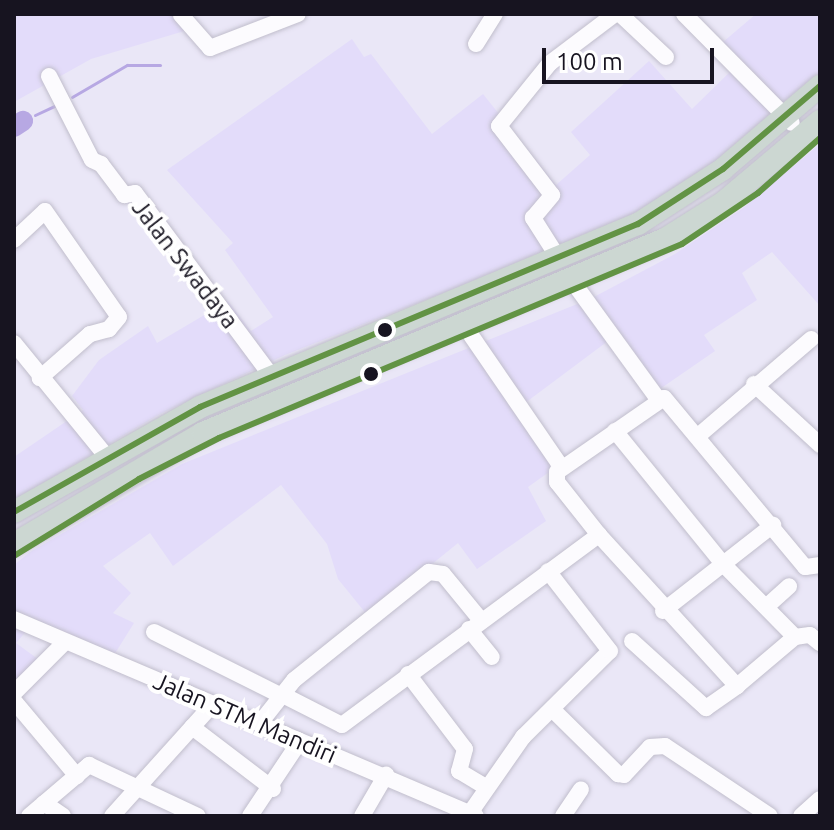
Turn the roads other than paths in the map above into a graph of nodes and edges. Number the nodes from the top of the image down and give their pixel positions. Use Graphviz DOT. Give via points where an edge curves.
graph roads {
  1 [pos="298,14"];
  2 [pos="495,14"];
  3 [pos="617,14"];
  4 [pos="684,14"];
  5 [pos="181,15"];
  6 [pos="593,20"];
  7 [pos="476,44"];
  8 [pos="666,57"];
  9 [pos="49,76"];
  10 [pos="820,86"];
  11 [pos="820,98"];
  12 [pos="789,120"];
  13 [pos="820,121"];
  14 [pos="820,138"];
  15 [pos="776,168"];
  16 [pos="15,237"];
  17 [pos="572,269"];
  18 [pos="468,330"];
  19 [pos="811,339"];
  20 [pos="14,343"];
  21 [pos="272,377"];
  22 [pos="40,378"];
  23 [pos="754,384"];
  24 [pos="658,399"];
  25 [pos="199,427"];
  26 [pos="615,431"];
  27 [pos="698,436"];
  28 [pos="820,445"];
  29 [pos="106,456"];
  30 [pos="562,468"];
  31 [pos="47,497"];
  32 [pos="14,512"];
  33 [pos="773,525"];
  34 [pos="599,535"];
  35 [pos="20,541"];
  36 [pos="724,565"];
  37 [pos="820,565"];
  38 [pos="548,571"];
  39 [pos="789,586"];
  40 [pos="766,607"];
  41 [pos="663,611"];
  42 [pos="14,619"];
  43 [pos="474,624"];
  44 [pos="154,632"];
  45 [pos="795,637"];
  46 [pos="819,638"];
  47 [pos="632,641"];
  48 [pos="65,642"];
  49 [pos="492,657"];
  50 [pos="408,674"];
  51 [pos="737,686"];
  52 [pos="14,693"];
  53 [pos="280,694"];
  54 [pos="14,701"];
  55 [pos="213,704"];
  56 [pos="552,709"];
  57 [pos="260,723"];
  58 [pos="192,727"];
  59 [pos="300,741"];
  60 [pos="386,775"];
  61 [pos="77,776"];
  62 [pos="486,787"];
  63 [pos="140,789"];
  64 [pos="273,789"];
  65 [pos="581,789"];
  66 [pos="820,799"];
  67 [pos="44,803"];
  68 [pos="473,815"];
  69 [pos="806,815"];
  70 [pos="29,816"];
  71 [pos="63,816"];
  72 [pos="112,816"];
  73 [pos="198,816"];
  74 [pos="250,816"];
  75 [pos="362,816"];
  76 [pos="563,816"];
  77 [pos="770,816"];
  1 -- 5 [label="street" via="201,43"];
  2 -- 7 [label="street"];
  3 -- 6 [label="street"];
  3 -- 8 [label="street"];
  4 -- 12 [label="street"];
  6 -- 17 [label="street" via="533,80 499,126 552,195 533,218"];
  9 -- 21 [label="street, Jalan Swadaya" via="92,160 124,195 135,193"];
  10 -- 12 [label="highway"];
  11 -- 12 [label="highway"];
  12 -- 17 [label="highway" via="717,187"];
  13 -- 15 [label="highway"];
  14 -- 15 [label="highway"];
  15 -- 17 [label="highway" via="665,239"];
  16 -- 22 [label="street" via="45,211 120,318 109,329 90,334"];
  17 -- 18 [label="highway"];
  17 -- 21 [label="highway"];
  17 -- 24 [label="street"];
  17 -- 25 [label="highway"];
  18 -- 25 [label="highway"];
  18 -- 30 [label="street"];
  19 -- 23 [label="street"];
  20 -- 22 [label="street"];
  21 -- 25 [label="highway"];
  22 -- 29 [label="street"];
  23 -- 27 [label="street"];
  23 -- 28 [label="street"];
  24 -- 26 [label="street"];
  24 -- 27 [label="street" via="667,399"];
  25 -- 29 [label="highway"];
  25 -- 31 [label="highway"];
  25 -- 35 [label="highway"];
  26 -- 30 [label="street"];
  26 -- 36 [label="street"];
  27 -- 33 [label="street"];
  29 -- 31 [label="highway"];
  30 -- 34 [label="street" via="557,482"];
  31 -- 32 [label="highway"];
  31 -- 35 [label="highway"];
  33 -- 36 [label="street"];
  33 -- 37 [label="street" via="805,567"];
  34 -- 38 [label="street"];
  34 -- 41 [label="street"];
  36 -- 40 [label="street"];
  36 -- 41 [label="street"];
  38 -- 43 [label="street"];
  38 -- 56 [label="street" via="610,651"];
  39 -- 40 [label="street"];
  40 -- 45 [label="street"];
  41 -- 51 [label="street"];
  42 -- 48 [label="street, Jalan STM Mandiri"];
  43 -- 49 [label="street"];
  43 -- 50 [label="street"];
  43 -- 53 [label="street" via="443,574 429,572"];
  44 -- 53 [label="street"];
  45 -- 46 [label="street"];
  45 -- 51 [label="street"];
  47 -- 51 [label="street" via="706,708"];
  48 -- 52 [label="street"];
  48 -- 55 [label="street, Jalan STM Mandiri"];
  50 -- 53 [label="street" via="339,726"];
  50 -- 62 [label="street" via="465,749 459,771"];
  53 -- 57 [label="street"];
  54 -- 61 [label="street"];
  55 -- 57 [label="street, Jalan STM Mandiri"];
  55 -- 58 [label="street"];
  56 -- 62 [label="street"];
  56 -- 77 [label="street" via="618,774 624,775 650,747 665,746"];
  57 -- 59 [label="street, Jalan STM Mandiri"];
  58 -- 63 [label="street"];
  58 -- 64 [label="street"];
  59 -- 60 [label="street, Jalan STM Mandiri"];
  59 -- 64 [label="street"];
  60 -- 68 [label="street, Jalan STM Mandiri"];
  60 -- 75 [label="street"];
  61 -- 63 [label="street" via="95,765"];
  61 -- 67 [label="street"];
  62 -- 68 [label="street"];
  63 -- 72 [label="street"];
  63 -- 73 [label="street"];
  64 -- 74 [label="street"];
  65 -- 76 [label="street"];
  66 -- 69 [label="street"];
  67 -- 70 [label="street"];
  67 -- 71 [label="street"];
}
